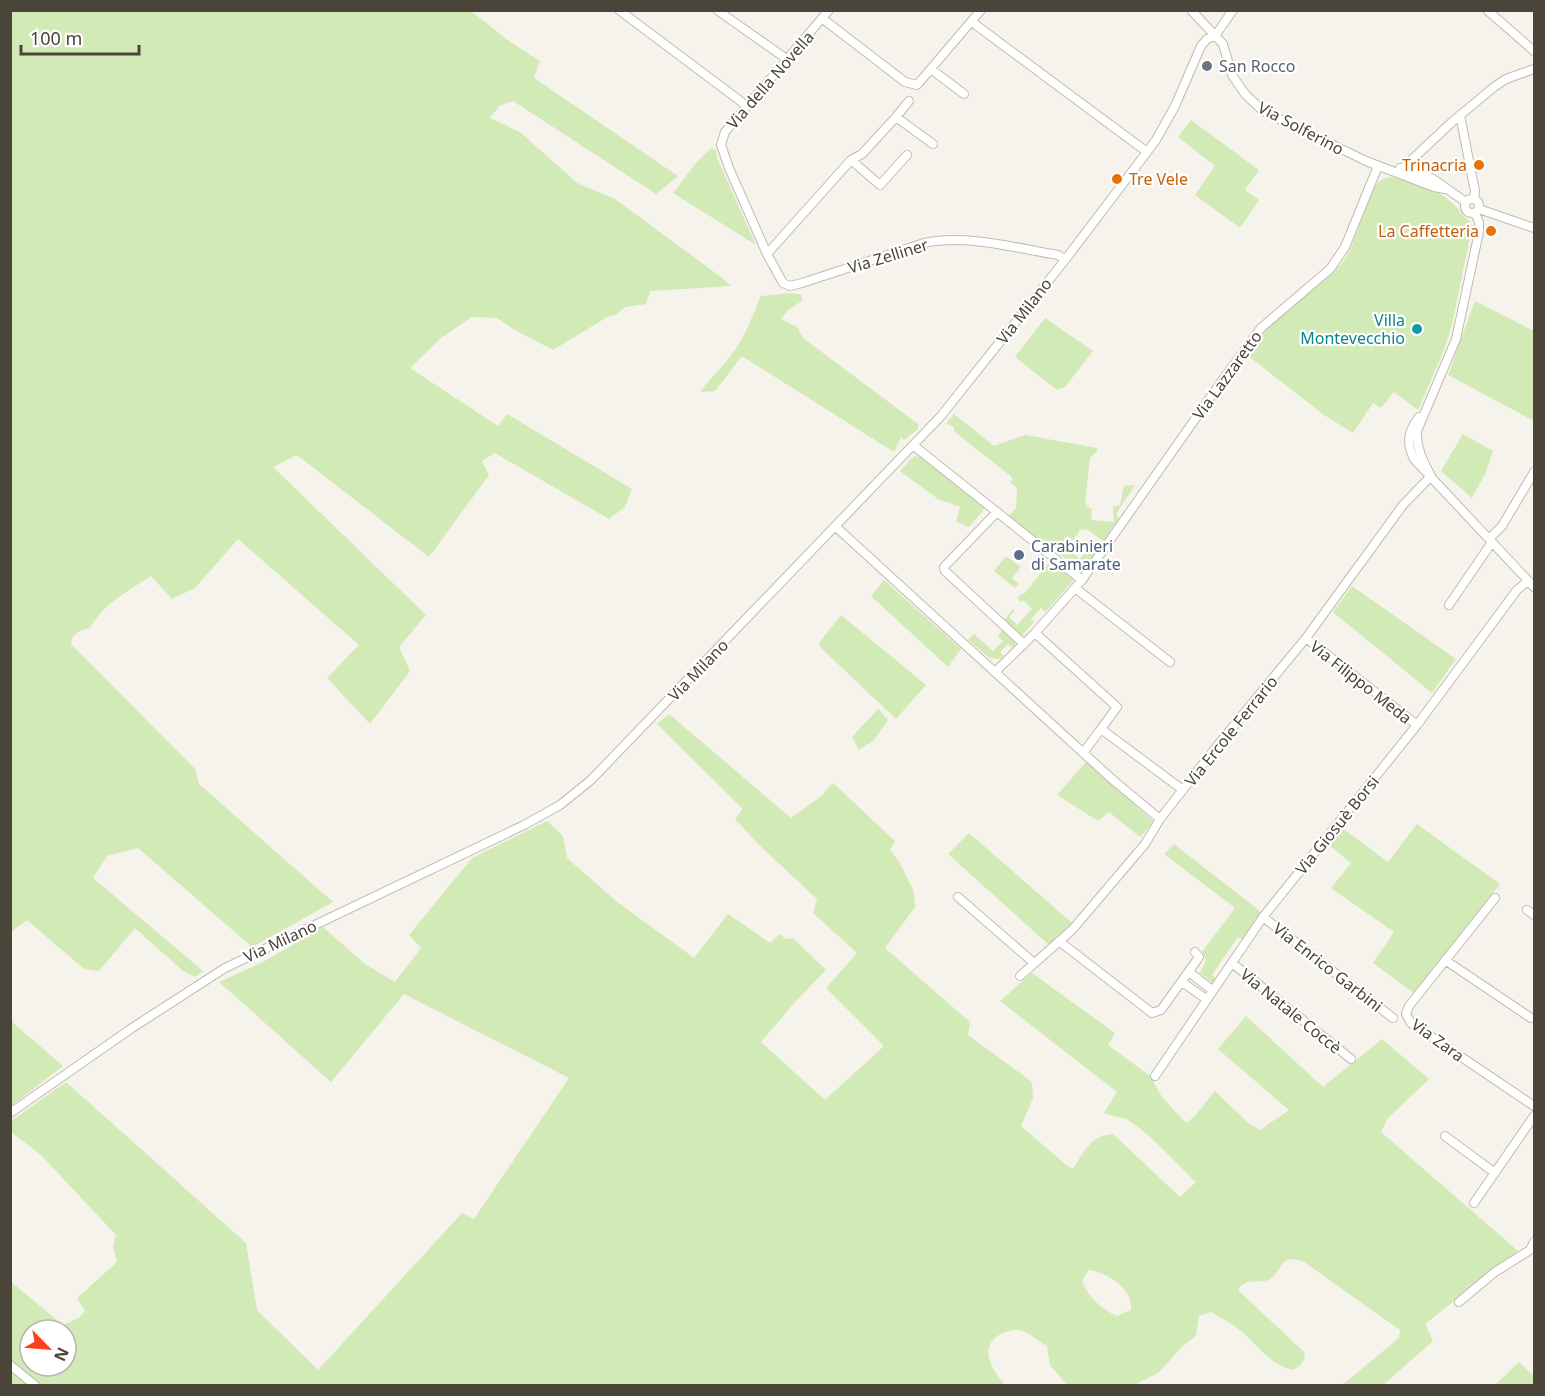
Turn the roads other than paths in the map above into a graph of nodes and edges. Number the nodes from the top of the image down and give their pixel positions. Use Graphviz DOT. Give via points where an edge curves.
graph roads {
  1 [pos="619,10"];
  2 [pos="717,10"];
  3 [pos="829,10"];
  4 [pos="981,10"];
  5 [pos="1191,10"];
  6 [pos="1233,10"];
  7 [pos="1486,10"];
  8 [pos="823,19"];
  9 [pos="972,22"];
  10 [pos="1215,36"];
  11 [pos="1534,51"];
  12 [pos="788,60"];
  13 [pos="932,69"];
  14 [pos="1534,69"];
  15 [pos="964,94"];
  16 [pos="909,100"];
  17 [pos="747,106"];
  18 [pos="1460,115"];
  19 [pos="896,117"];
  20 [pos="933,144"];
  21 [pos="1420,150"];
  22 [pos="1147,152"];
  23 [pos="907,155"];
  24 [pos="851,160"];
  25 [pos="1378,166"];
  26 [pos="1388,168"];
  27 [pos="1403,168"];
  28 [pos="1419,172"];
  29 [pos="1422,182"];
  30 [pos="1445,189"];
  31 [pos="1470,200"];
  32 [pos="1477,211"];
  33 [pos="1534,228"];
  34 [pos="767,254"];
  35 [pos="1065,260"];
  36 [pos="783,283"];
  37 [pos="913,445"];
  38 [pos="1534,472"];
  39 [pos="1431,476"];
  40 [pos="997,512"];
  41 [pos="835,526"];
  42 [pos="1491,540"];
  43 [pos="1082,579"];
  44 [pos="1531,584"];
  45 [pos="1075,588"];
  46 [pos="1449,605"];
  47 [pos="1035,633"];
  48 [pos="1306,638"];
  49 [pos="1024,644"];
  50 [pos="1170,662"];
  51 [pos="995,672"];
  52 [pos="1417,725"];
  53 [pos="1101,729"];
  54 [pos="1083,753"];
  55 [pos="1183,790"];
  56 [pos="1160,819"];
  57 [pos="958,897"];
  58 [pos="1495,898"];
  59 [pos="1263,917"];
  60 [pos="1059,941"];
  61 [pos="1195,952"];
  62 [pos="1445,960"];
  63 [pos="1034,963"];
  64 [pos="1232,963"];
  65 [pos="1189,972"];
  66 [pos="1020,976"];
  67 [pos="1182,982"];
  68 [pos="1212,990"];
  69 [pos="1206,999"];
  70 [pos="1393,1018"];
  71 [pos="1531,1018"];
  72 [pos="1350,1059"];
  73 [pos="1155,1076"];
  74 [pos="1534,1106"];
  75 [pos="10,1113"];
  76 [pos="1534,1116"];
  77 [pos="1445,1136"];
  78 [pos="1495,1173"];
  79 [pos="1474,1203"];
  80 [pos="1532,1246"];
  81 [pos="1534,1259"];
  82 [pos="1459,1302"];
  83 [pos="10,1365"];
  84 [pos="36,1386"];
  1 -- 17 [label="street"];
  2 -- 12 [label="street"];
  3 -- 8 [label="street, Via della Novella"];
  4 -- 9 [label="street"];
  5 -- 10 [label="street, Via Solferino"];
  6 -- 10 [label="street, Via Milano"];
  7 -- 11 [label="street"];
  8 -- 12 [label="street, Via della Novella"];
  8 -- 13 [label="street" via="905,82 917,85"];
  9 -- 13 [label="street"];
  9 -- 22 [label="street"];
  10 -- 22 [label="street, Via Milano" via="1201,46 1166,123"];
  10 -- 25 [label="street, Via Solferino" via="1223,44 1232,75 1253,103 1274,117"];
  12 -- 17 [label="street, Via della Novella"];
  13 -- 15 [label="street"];
  14 -- 18 [label="street" via="1506,79"];
  16 -- 19 [label="street"];
  17 -- 34 [label="street, Via della Novella" via="725,132 721,145"];
  18 -- 21 [label="street"];
  18 -- 31 [label="street" via="1475,191"];
  19 -- 20 [label="street"];
  19 -- 24 [label="street" via="862,154"];
  21 -- 27 [label="street"];
  21 -- 28 [label="street"];
  22 -- 35 [label="street, Via Milano"];
  23 -- 24 [label="street" via="880,185"];
  24 -- 34 [label="street"];
  25 -- 26 [label="street, Via Solferino"];
  25 -- 43 [label="street, Via Lazzaretto" via="1338,258 1261,328"];
  26 -- 27 [label="street, Via Solferino"];
  26 -- 29 [label="street, Via Solferino"];
  27 -- 28 [label="street, Via Solferino"];
  28 -- 29 [label="street"];
  28 -- 30 [label="street, Via Solferino"];
  29 -- 30 [label="street, Via Solferino"];
  30 -- 31 [label="street, Via Solferino"];
  31 -- 32 [label="street" via="1479,203"];
  31 -- 32 [label="street" via="1466,211"];
  32 -- 33 [label="street"];
  32 -- 39 [label="street" via="1479,232 1456,339 1425,409 1411,430 1409,444 1414,459"];
  34 -- 36 [label="street, Via della Novella"];
  35 -- 36 [label="street, Via Zelliner" via="1058,255 991,244 940,240 802,283"];
  35 -- 37 [label="street, Via Milano" via="969,382"];
  37 -- 40 [label="street"];
  37 -- 41 [label="street, Via Milano"];
  38 -- 42 [label="street"];
  39 -- 42 [label="street"];
  39 -- 48 [label="street, Via Ercole Ferrario" via="1403,505"];
  40 -- 43 [label="street"];
  40 -- 49 [label="street" via="944,567"];
  41 -- 51 [label="street"];
  41 -- 75 [label="street, Via Milano" via="603,769 571,796 524,825 234,963"];
  42 -- 44 [label="street"];
  42 -- 46 [label="street"];
  43 -- 45 [label="street, Via Lazzaretto"];
  44 -- 52 [label="street, Via Giosuè Borsi" via="1511,598"];
  45 -- 47 [label="street, Via Lazzaretto"];
  45 -- 50 [label="street"];
  47 -- 49 [label="street, Via Lazzaretto"];
  47 -- 53 [label="street" via="1117,707"];
  48 -- 52 [label="street, Via Filippo Meda"];
  48 -- 55 [label="street, Via Ercole Ferrario"];
  49 -- 51 [label="street, Via Lazzaretto"];
  51 -- 54 [label="street"];
  52 -- 59 [label="street, Via Giosuè Borsi"];
  53 -- 54 [label="street"];
  53 -- 55 [label="street"];
  54 -- 56 [label="street"];
  55 -- 56 [label="street, Via Ercole Ferrario"];
  56 -- 60 [label="street, Via Ercole Ferrario" via="1103,895"];
  57 -- 63 [label="street"];
  58 -- 62 [label="street, Via Zara"];
  59 -- 64 [label="street, Via Giosuè Borsi"];
  59 -- 70 [label="street, Via Enrico Garbini"];
  60 -- 63 [label="street, Via Ercole Ferrario"];
  60 -- 67 [label="street" via="1152,1013 1161,1010"];
  61 -- 65 [label="street" via="1199,957"];
  62 -- 71 [label="street"];
  62 -- 74 [label="street, Via Zara" via="1409,1006 1408,1019"];
  63 -- 66 [label="street, Via Ercole Ferrario"];
  64 -- 68 [label="street, Via Giosuè Borsi"];
  64 -- 72 [label="street, Via Natale Coccè"];
  65 -- 67 [label="street"];
  65 -- 68 [label="street"];
  67 -- 69 [label="street"];
  68 -- 69 [label="street, Via Giosuè Borsi"];
  69 -- 73 [label="street, Via Giosuè Borsi"];
  76 -- 78 [label="street"];
  77 -- 78 [label="street"];
  78 -- 79 [label="street"];
  80 -- 81 [label="street"];
  80 -- 82 [label="street"];
  83 -- 84 [label="street"];
}
